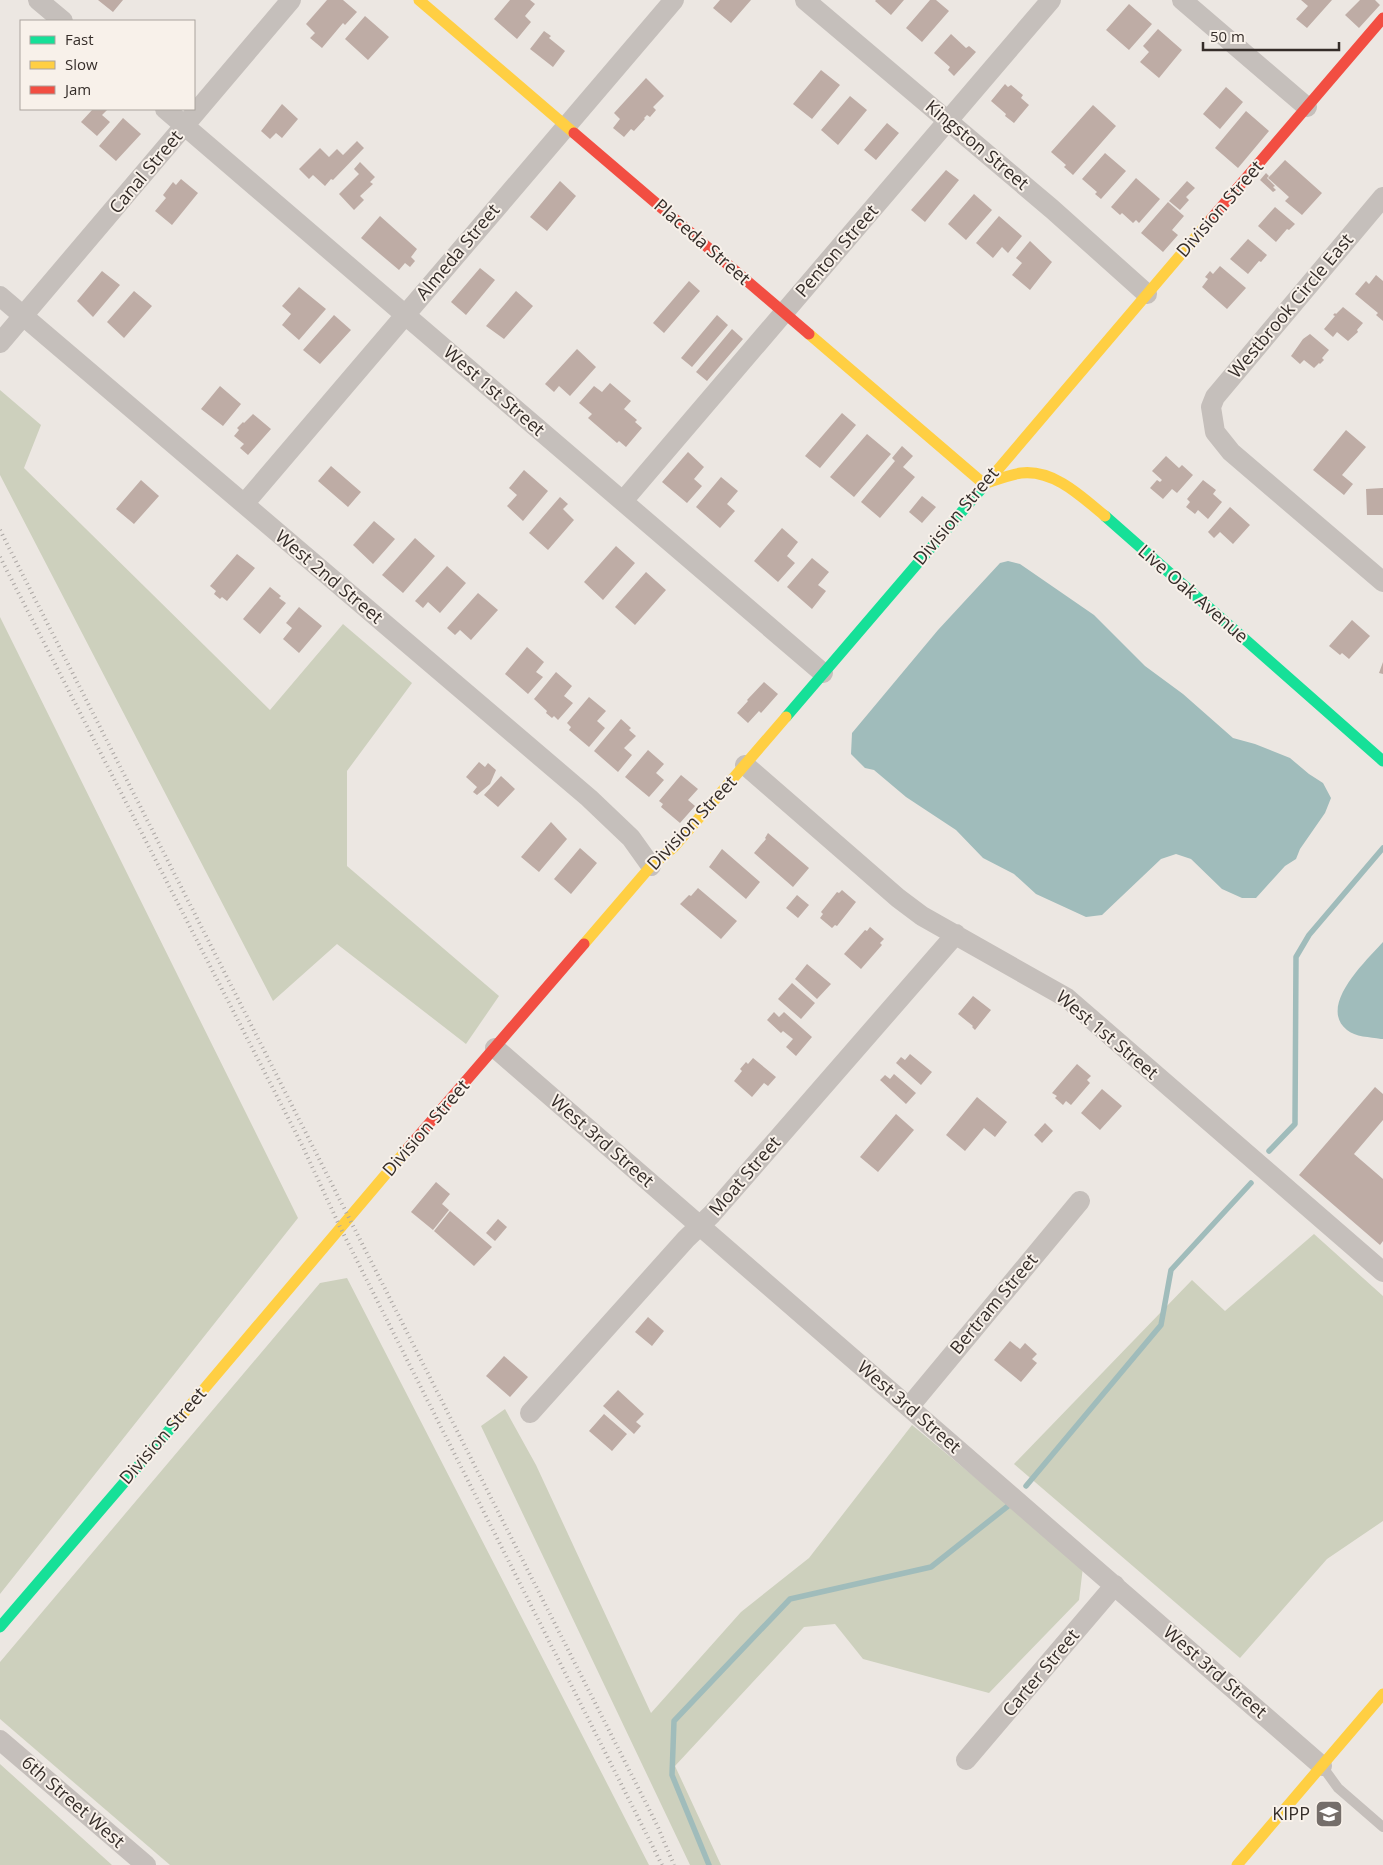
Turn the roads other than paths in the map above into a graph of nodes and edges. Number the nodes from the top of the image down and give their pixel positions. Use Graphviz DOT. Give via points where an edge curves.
graph roads {
  1 [pos="38,0"];
  2 [pos="292,0"];
  3 [pos="420,0"];
  4 [pos="674,0"];
  5 [pos="805,0"];
  6 [pos="1051,0"];
  7 [pos="1182,0"];
  8 [pos="1383,18"];
  9 [pos="62,20"];
  10 [pos="1307,107"];
  11 [pos="167,110"];
  12 [pos="948,121"];
  13 [pos="184,125"];
  14 [pos="566,125"];
  15 [pos="1383,197"];
  16 [pos="1147,294"];
  17 [pos="0,296"];
  18 [pos="784,313"];
  19 [pos="405,314"];
  20 [pos="24,316"];
  21 [pos="0,344"];
  22 [pos="984,484"];
  23 [pos="623,501"];
  24 [pos="244,504"];
  25 [pos="1383,582"];
  26 [pos="823,673"];
  27 [pos="1383,761"];
  28 [pos="745,765"];
  29 [pos="651,866"];
  30 [pos="956,934"];
  31 [pos="494,1048"];
  32 [pos="1080,1201"];
  33 [pos="700,1226"];
  34 [pos="1383,1272"];
  35 [pos="909,1407"];
  36 [pos="530,1414"];
  37 [pos="1115,1585"];
  38 [pos="0,1628"];
  39 [pos="1383,1694"];
  40 [pos="0,1740"];
  41 [pos="966,1760"];
  42 [pos="1322,1766"];
  43 [pos="1383,1827"];
  44 [pos="146,1865"];
  45 [pos="1237,1865"];
  1 -- 9 [label="street"];
  2 -- 13 [label="street, Canal Street"];
  3 -- 14 [label="street, Placeda Street"];
  4 -- 14 [label="street, Almeda Street"];
  5 -- 12 [label="street, Kingston Street"];
  6 -- 12 [label="street, Penton Street"];
  7 -- 10 [label="street"];
  8 -- 10 [label="street, Division Street"];
  10 -- 16 [label="street, Division Street"];
  11 -- 13 [label="street, West 1st Street"];
  12 -- 16 [label="street, Kingston Street"];
  12 -- 18 [label="street, Penton Street"];
  13 -- 19 [label="street, West 1st Street"];
  13 -- 20 [label="street, Canal Street"];
  14 -- 18 [label="street, Placeda Street"];
  14 -- 19 [label="street, Almeda Street"];
  15 -- 25 [label="street, Westbrook Circle East" via="1215,396 1211,407 1215,432 1231,452"];
  16 -- 22 [label="street, Division Street"];
  17 -- 20 [label="street, West 2nd Street"];
  18 -- 22 [label="street, Placeda Street"];
  18 -- 23 [label="street, Penton Street"];
  19 -- 23 [label="street, West 1st Street"];
  19 -- 24 [label="street, Almeda Street"];
  20 -- 21 [label="street, Canal Street"];
  20 -- 24 [label="street, West 2nd Street"];
  22 -- 26 [label="street, Division Street"];
  22 -- 27 [label="street, Live Oak Avenue" via="1034,473 1056,480 1078,493"];
  23 -- 26 [label="street, West 1st Street"];
  24 -- 29 [label="street, West 2nd Street" via="589,798 631,838"];
  26 -- 28 [label="street, Division Street"];
  28 -- 29 [label="street, Division Street" via="674,847"];
  28 -- 30 [label="street, West 1st Street" via="898,898 922,916"];
  29 -- 31 [label="street, Division Street"];
  30 -- 33 [label="street, Moat Street"];
  30 -- 34 [label="street, West 1st Street" via="1067,998"];
  31 -- 33 [label="street, West 3rd Street"];
  31 -- 38 [label="street, Division Street"];
  32 -- 35 [label="street, Bertram Street"];
  33 -- 35 [label="street, West 3rd Street"];
  33 -- 36 [label="street, Moat Street"];
  35 -- 37 [label="street, West 3rd Street"];
  37 -- 41 [label="street, Carter Street"];
  37 -- 42 [label="street, West 3rd Street"];
  39 -- 42 [label="street"];
  40 -- 44 [label="street, 6th Street West"];
  42 -- 43 [label="lane" via="1338,1788"];
  42 -- 45 [label="street"];
}
